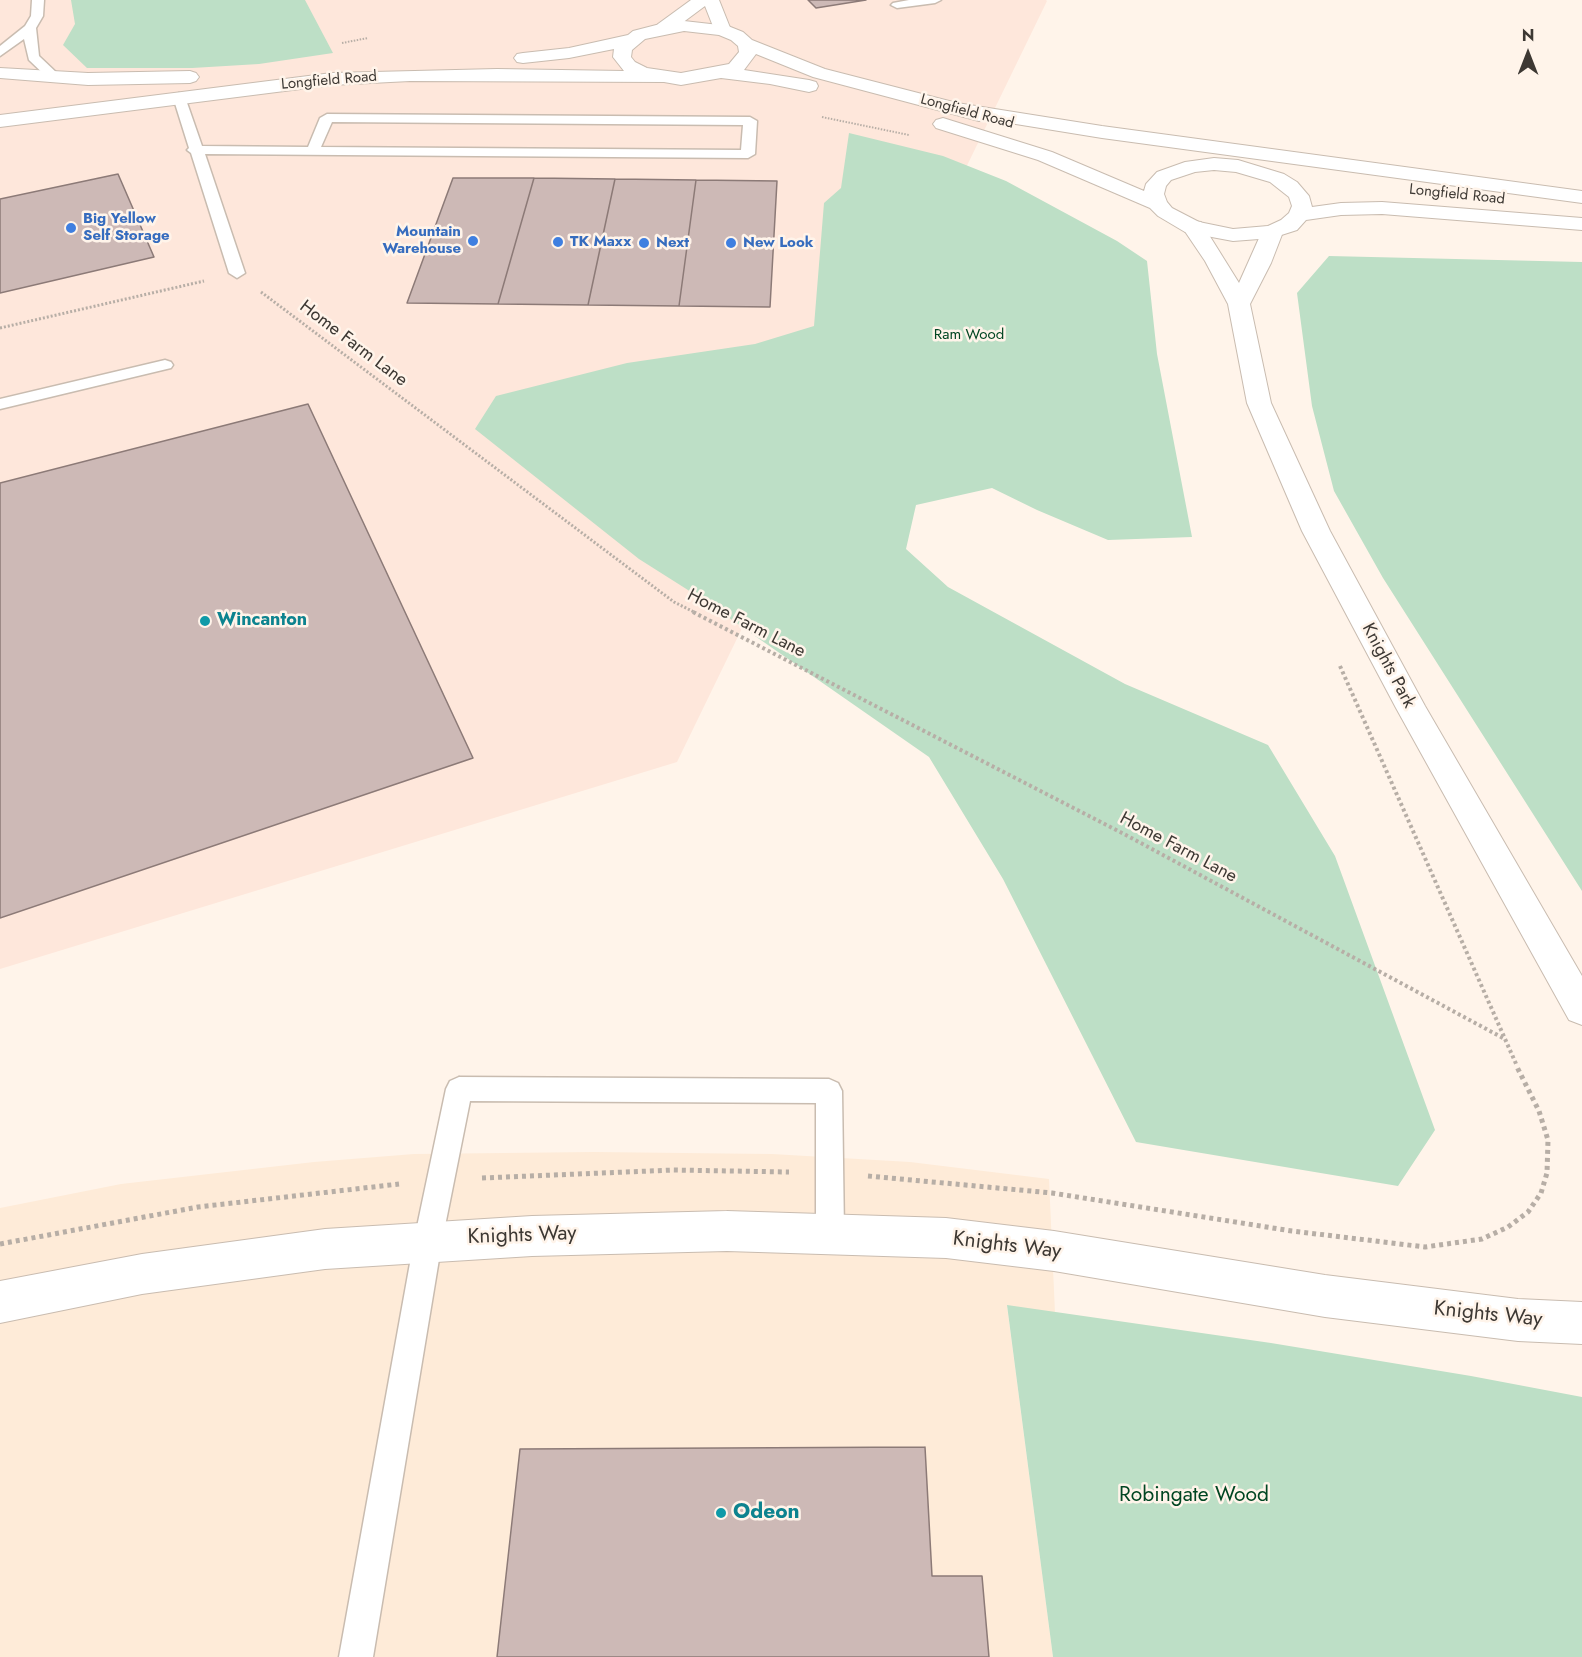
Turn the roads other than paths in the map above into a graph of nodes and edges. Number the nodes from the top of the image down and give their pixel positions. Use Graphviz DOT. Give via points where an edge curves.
graph roads {
  1 [pos="38,0"];
  2 [pos="702,0"];
  3 [pos="711,0"];
  4 [pos="935,0"];
  5 [pos="897,5"];
  6 [pos="30,27"];
  7 [pos="664,28"];
  8 [pos="722,30"];
  9 [pos="631,40"];
  10 [pos="746,44"];
  11 [pos="0,52"];
  12 [pos="0,73"];
  13 [pos="721,73"];
  14 [pos="222,75"];
  15 [pos="203,76"];
  16 [pos="54,77"];
  17 [pos="661,77"];
  18 [pos="179,97"];
  19 [pos="957,109"];
  20 [pos="0,121"];
  21 [pos="194,150"];
  22 [pos="313,150"];
  23 [pos="1120,153"];
  24 [pos="1152,159"];
  25 [pos="1192,166"];
  26 [pos="1260,171"];
  27 [pos="1582,197"];
  28 [pos="1157,204"];
  29 [pos="1582,207"];
  30 [pos="1299,215"];
  31 [pos="1582,224"];
  32 [pos="1193,227"];
  33 [pos="1272,232"];
  34 [pos="237,273"];
  35 [pos="1239,304"];
  36 [pos="165,365"];
  37 [pos="0,404"];
  38 [pos="1582,1010"];
  39 [pos="830,1233"];
  40 [pos="428,1240"];
  41 [pos="0,1302"];
  42 [pos="1582,1323"];
  43 [pos="356,1657"];
  1 -- 6 [label="lane" via="38,16"];
  2 -- 7 [label="street"];
  3 -- 8 [label="street"];
  4 -- 5 [label="lane"];
  6 -- 11 [label="lane"];
  6 -- 16 [label="lane" via="33,57"];
  7 -- 8 [label="street"];
  7 -- 9 [label="street, Longfield Road"];
  8 -- 10 [label="street, Longfield Road"];
  9 -- 14 [label="street, Longfield Road" via="535,57 375,62"];
  9 -- 17 [label="street" via="623,48 622,57 629,66"];
  10 -- 13 [label="street" via="744,60"];
  10 -- 19 [label="street, Longfield Road" via="819,73"];
  12 -- 16 [label="street"];
  13 -- 17 [label="street" via="692,78"];
  13 -- 28 [label="street, Longfield Road" via="803,85 911,114 1045,156"];
  15 -- 16 [label="street"];
  17 -- 18 [label="street, Longfield Road" via="410,75 332,79"];
  18 -- 20 [label="street, Longfield Road"];
  18 -- 21 [label="lane"];
  19 -- 23 [label="street, Longfield Road"];
  19 -- 27 [label="street"];
  21 -- 22 [label="lane"];
  21 -- 34 [label="lane"];
  22 -- 22 [label="lane" via="748,154 750,121 327,118"];
  24 -- 25 [label="street"];
  25 -- 26 [label="street, Longfield Road" via="1214,164"];
  25 -- 28 [label="street" via="1164,176 1156,184"];
  26 -- 29 [label="street, Longfield Road"];
  26 -- 30 [label="street" via="1294,191 1302,206"];
  28 -- 32 [label="street, Longfield Road"];
  30 -- 31 [label="street, Longfield Road" via="1382,208"];
  30 -- 33 [label="street" via="1289,225"];
  32 -- 33 [label="street" via="1233,235"];
  32 -- 35 [label="street, Knights Park"];
  33 -- 35 [label="street"];
  35 -- 38 [label="street, Knights Park" via="1259,403 1316,531"];
  36 -- 37 [label="lane"];
  39 -- 40 [label="street, Knights Way" via="727,1230"];
  39 -- 40 [label="lane" via="829,1091 459,1089"];
  39 -- 42 [label="street, Knights Way" via="946,1238 1054,1251 1325,1296 1518,1320"];
  40 -- 41 [label="street, Knights Way" via="237,1260"];
  40 -- 43 [label="lane"];
}
